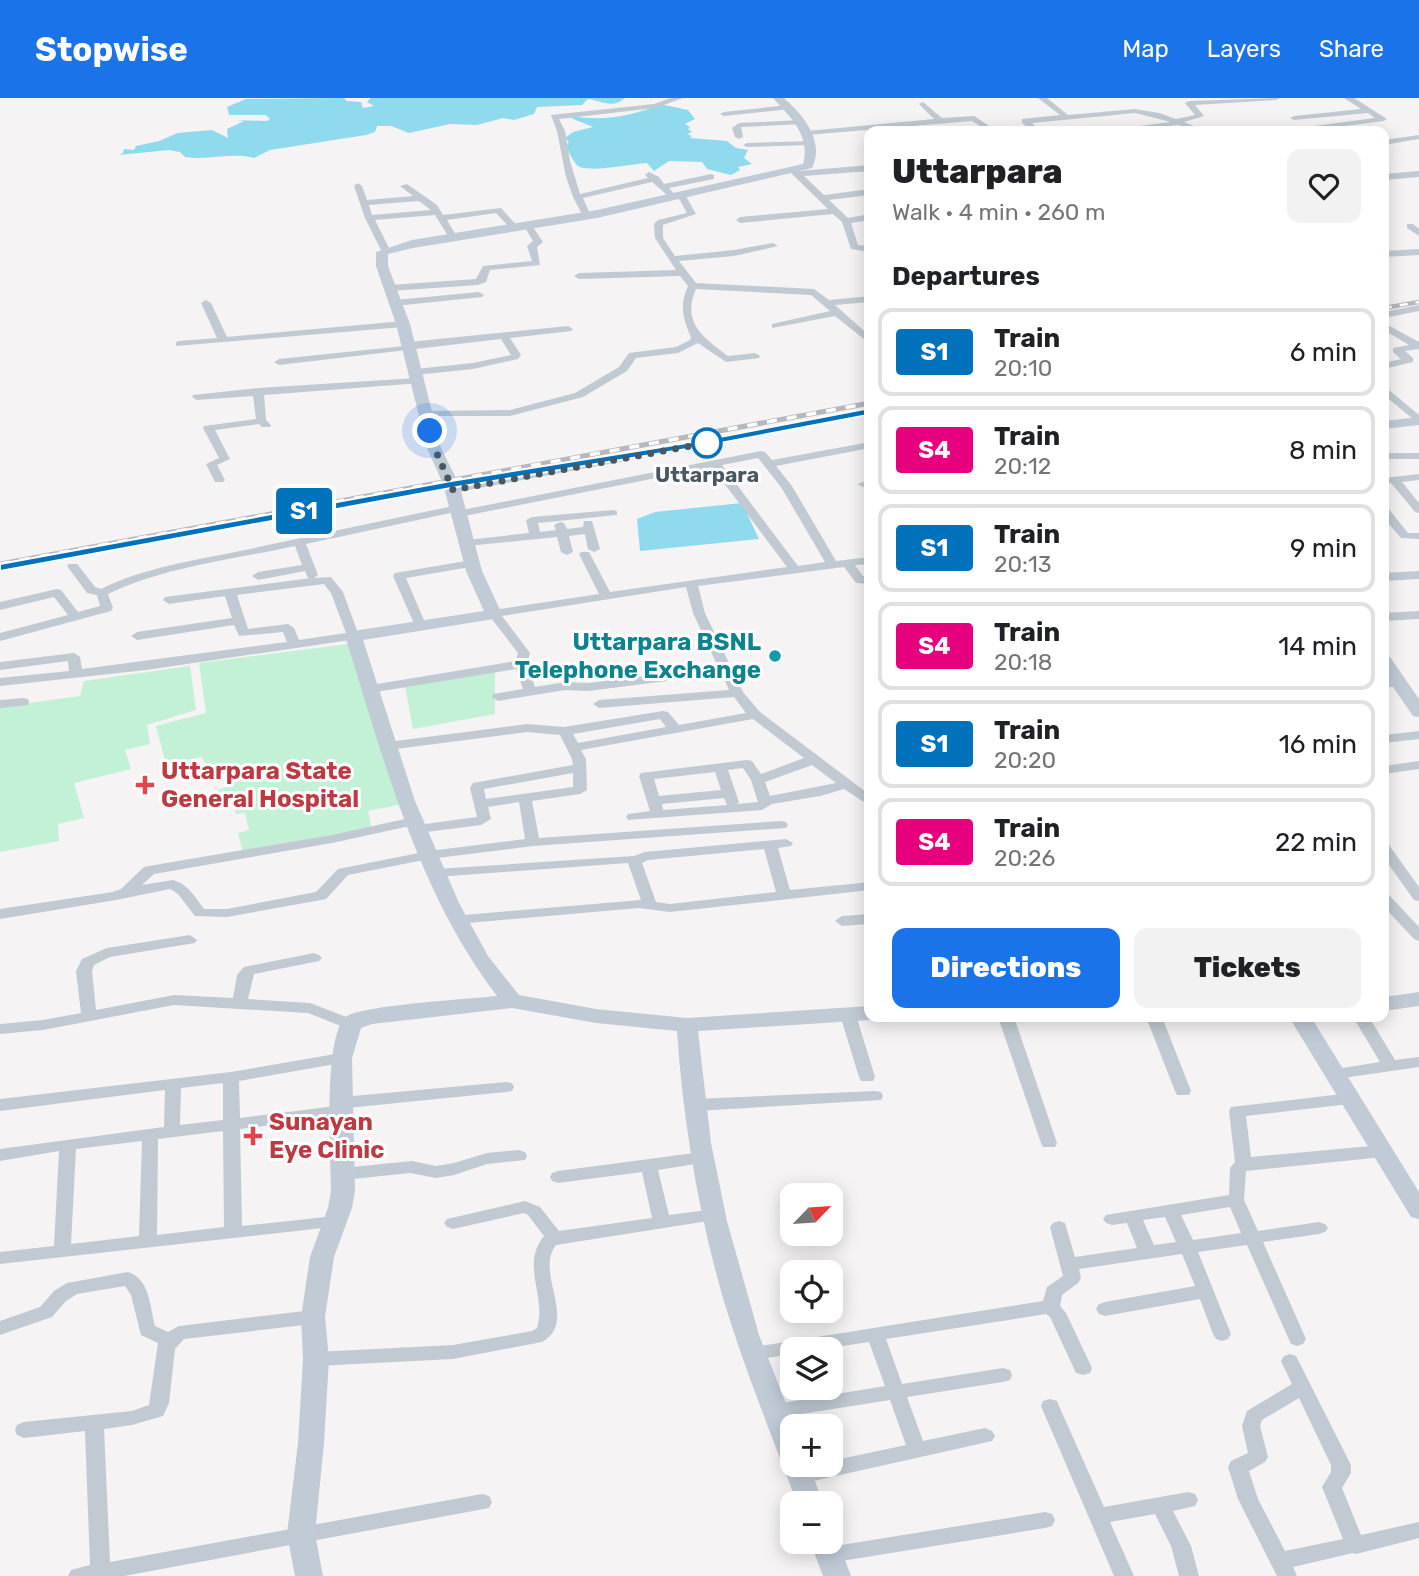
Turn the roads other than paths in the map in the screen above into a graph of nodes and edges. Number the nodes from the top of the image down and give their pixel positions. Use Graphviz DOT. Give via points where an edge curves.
graph roads {
  1 [pos="679,98"];
  2 [pos="1042,98"];
  3 [pos="1348,98"];
  4 [pos="1268,99"];
  5 [pos="783,102"];
  6 [pos="1277,102"];
  7 [pos="923,104"];
  8 [pos="1285,111"];
  9 [pos="1370,111"];
  10 [pos="724,114"];
  11 [pos="1064,115"];
  12 [pos="1294,118"];
  13 [pos="939,120"];
  14 [pos="1178,122"];
  15 [pos="1345,125"];
  16 [pos="878,126"];
  17 [pos="986,126"];
  18 [pos="1030,126"];
  19 [pos="1150,126"];
  20 [pos="1189,126"];
  21 [pos="1305,126"];
  22 [pos="1338,126"];
  23 [pos="864,127"];
  24 [pos="806,133"];
  25 [pos="739,137"];
  26 [pos="1419,137"];
  27 [pos="1389,142"];
  28 [pos="747,145"];
  29 [pos="864,168"];
  30 [pos="796,172"];
  31 [pos="1419,174"];
  32 [pos="1402,176"];
  33 [pos="710,177"];
  34 [pos="1389,177"];
  35 [pos="624,178"];
  36 [pos="656,179"];
  37 [pos="358,186"];
  38 [pos="404,186"];
  39 [pos="1419,187"];
  40 [pos="672,193"];
  41 [pos="864,193"];
  42 [pos="577,197"];
  43 [pos="421,198"];
  44 [pos="822,198"];
  45 [pos="363,203"];
  46 [pos="834,211"];
  47 [pos="439,215"];
  48 [pos="587,216"];
  49 [pos="369,218"];
  50 [pos="864,218"];
  51 [pos="740,220"];
  52 [pos="846,221"];
  53 [pos="1410,226"];
  54 [pos="521,227"];
  55 [pos="1419,233"];
  56 [pos="453,237"];
  57 [pos="773,246"];
  58 [pos="864,248"];
  59 [pos="385,250"];
  60 [pos="1419,253"];
  61 [pos="1389,254"];
  62 [pos="673,259"];
  63 [pos="683,273"];
  64 [pos="579,276"];
  65 [pos="693,286"];
  66 [pos="390,288"];
  67 [pos="479,295"];
  68 [pos="864,300"];
  69 [pos="206,303"];
  70 [pos="395,303"];
  71 [pos="829,303"];
  72 [pos="1419,308"];
  73 [pos="839,312"];
  74 [pos="1389,314"];
  75 [pos="403,324"];
  76 [pos="775,326"];
  77 [pos="568,329"];
  78 [pos="1389,329"];
  79 [pos="864,334"];
  80 [pos="504,336"];
  81 [pos="696,337"];
  82 [pos="223,339"];
  83 [pos="179,344"];
  84 [pos="409,346"];
  85 [pos="1418,346"];
  86 [pos="755,356"];
  87 [pos="279,362"];
  88 [pos="1389,365"];
  89 [pos="416,376"];
  90 [pos="258,391"];
  91 [pos="1389,394"];
  92 [pos="197,397"];
  93 [pos="864,413"];
  94 [pos="426,414"];
  95 [pos="1419,421"];
  96 [pos="1389,424"];
  97 [pos="864,446"];
  98 [pos="1389,456"];
  99 [pos="1419,456"];
  100 [pos="715,463"];
  101 [pos="770,464"];
  102 [pos="1419,477"];
  103 [pos="219,480"];
  104 [pos="1389,481"];
  105 [pos="453,490"];
  106 [pos="1419,510"];
  107 [pos="459,511"];
  108 [pos="613,513"];
  109 [pos="587,515"];
  110 [pos="1389,516"];
  111 [pos="558,517"];
  112 [pos="590,530"];
  113 [pos="562,533"];
  114 [pos="535,536"];
  115 [pos="1419,536"];
  116 [pos="299,540"];
  117 [pos="467,543"];
  118 [pos="249,551"];
  119 [pos="567,552"];
  120 [pos="864,561"];
  121 [pos="847,563"];
  122 [pos="472,564"];
  123 [pos="833,565"];
  124 [pos="73,566"];
  125 [pos="310,567"];
  126 [pos="795,570"];
  127 [pos="1419,575"];
  128 [pos="1389,576"];
  129 [pos="864,580"];
  130 [pos="315,581"];
  131 [pos="260,582"];
  132 [pos="691,583"];
  133 [pos="230,592"];
  134 [pos="102,593"];
  135 [pos="606,596"];
  136 [pos="169,600"];
  137 [pos="0,606"];
  138 [pos="494,614"];
  139 [pos="1419,615"];
  140 [pos="75,616"];
  141 [pos="1389,617"];
  142 [pos="239,621"];
  143 [pos="420,625"];
  144 [pos="0,636"];
  145 [pos="137,636"];
  146 [pos="353,636"];
  147 [pos="294,644"];
  148 [pos="521,664"];
  149 [pos="0,666"];
  150 [pos="726,670"];
  151 [pos="76,674"];
  152 [pos="0,682"];
  153 [pos="1392,683"];
  154 [pos="370,689"];
  155 [pos="530,692"];
  156 [pos="737,692"];
  157 [pos="498,697"];
  158 [pos="23,702"];
  159 [pos="0,704"];
  160 [pos="599,704"];
  161 [pos="1419,713"];
  162 [pos="755,715"];
  163 [pos="677,730"];
  164 [pos="564,731"];
  165 [pos="1419,735"];
  166 [pos="1389,738"];
  167 [pos="388,746"];
  168 [pos="573,748"];
  169 [pos="812,760"];
  170 [pos="1419,765"];
  171 [pos="720,767"];
  172 [pos="580,768"];
  173 [pos="1389,769"];
  174 [pos="758,780"];
  175 [pos="844,785"];
  176 [pos="729,793"];
  177 [pos="525,798"];
  178 [pos="864,798"];
  179 [pos="653,801"];
  180 [pos="765,802"];
  181 [pos="481,805"];
  182 [pos="734,809"];
  183 [pos="658,815"];
  184 [pos="633,817"];
  185 [pos="416,825"];
  186 [pos="780,825"];
  187 [pos="534,842"];
  188 [pos="786,843"];
  189 [pos="770,844"];
  190 [pos="429,855"];
  191 [pos="1389,855"];
  192 [pos="634,861"];
  193 [pos="436,873"];
  194 [pos="864,887"];
  195 [pos="126,892"];
  196 [pos="785,896"];
  197 [pos="1419,897"];
  198 [pos="1389,904"];
  199 [pos="650,905"];
  200 [pos="0,914"];
  201 [pos="457,919"];
  202 [pos="864,919"];
  203 [pos="842,921"];
  204 [pos="1419,937"];
  205 [pos="190,940"];
  206 [pos="314,958"];
  207 [pos="1419,999"];
  208 [pos="512,1001"];
  209 [pos="1389,1003"];
  210 [pos="239,1004"];
  211 [pos="859,1014"];
  212 [pos="89,1015"];
  213 [pos="1008,1022"];
  214 [pos="1156,1022"];
  215 [pos="1303,1022"];
  216 [pos="1364,1022"];
  217 [pos="351,1025"];
  218 [pos="687,1025"];
  219 [pos="0,1029"];
  220 [pos="341,1058"];
  221 [pos="1419,1062"];
  222 [pos="1390,1066"];
  223 [pos="1336,1074"];
  224 [pos="231,1077"];
  225 [pos="867,1077"];
  226 [pos="173,1084"];
  227 [pos="506,1087"];
  228 [pos="1183,1091"];
  229 [pos="875,1097"];
  230 [pos="1351,1099"];
  231 [pos="0,1105"];
  232 [pos="696,1105"];
  233 [pos="342,1107"];
  234 [pos="232,1123"];
  235 [pos="172,1130"];
  236 [pos="150,1133"];
  237 [pos="1049,1143"];
  238 [pos="68,1144"];
  239 [pos="1383,1151"];
  240 [pos="0,1154"];
  241 [pos="519,1156"];
  242 [pos="702,1158"];
  243 [pos="1244,1164"];
  244 [pos="649,1165"];
  245 [pos="343,1174"];
  246 [pos="558,1177"];
  247 [pos="1235,1199"];
  248 [pos="1171,1210"];
  249 [pos="1419,1211"];
  250 [pos="715,1215"];
  251 [pos="1133,1216"];
  252 [pos="1112,1219"];
  253 [pos="335,1222"];
  254 [pos="453,1223"];
  255 [pos="662,1223"];
  256 [pos="1059,1227"];
  257 [pos="1319,1228"];
  258 [pos="233,1232"];
  259 [pos="555,1238"];
  260 [pos="1253,1238"];
  261 [pos="148,1241"];
  262 [pos="1187,1247"];
  263 [pos="62,1251"];
  264 [pos="1148,1252"];
  265 [pos="0,1258"];
  266 [pos="1069,1264"];
  267 [pos="1206,1291"];
  268 [pos="1051,1307"];
  269 [pos="1105,1309"];
  270 [pos="313,1317"];
  271 [pos="0,1328"];
  272 [pos="875,1334"];
  273 [pos="1222,1334"];
  274 [pos="1297,1339"];
  275 [pos="170,1341"];
  276 [pos="754,1353"];
  277 [pos="316,1359"];
  278 [pos="1290,1361"];
  279 [pos="1083,1368"];
  280 [pos="1003,1375"];
  281 [pos="1303,1387"];
  282 [pos="895,1391"];
  283 [pos="1050,1406"];
  284 [pos="776,1411"];
  285 [pos="94,1422"];
  286 [pos="780,1422"];
  287 [pos="24,1430"];
  288 [pos="985,1436"];
  289 [pos="917,1450"];
  290 [pos="843,1460"];
  291 [pos="1188,1500"];
  292 [pos="482,1502"];
  293 [pos="1160,1505"];
  294 [pos="1098,1516"];
  295 [pos="1045,1520"];
  296 [pos="1419,1530"];
  297 [pos="301,1534"];
  298 [pos="1356,1546"];
  299 [pos="830,1557"];
  300 [pos="1283,1569"];
  301 [pos="100,1570"];
  302 [pos="78,1576"];
  303 [pos="309,1576"];
  304 [pos="1124,1576"];
  305 [pos="1189,1576"];
  1 -- 42 [label="street" via="655,106 554,117 563,129 563,149"];
  2 -- 11 [label="street"];
  3 -- 9 [label="street"];
  4 -- 6 [label="street"];
  4 -- 14 [label="street" via="1189,103 1200,116"];
  5 -- 10 [label="street"];
  5 -- 24 [label="main road"];
  7 -- 13 [label="street"];
  8 -- 12 [label="street"];
  9 -- 12 [label="street"];
  9 -- 15 [label="street" via="1383,119"];
  11 -- 14 [label="street" via="1135,111"];
  11 -- 18 [label="street" via="1025,121"];
  12 -- 21 [label="street"];
  13 -- 16 [label="street"];
  13 -- 17 [label="street" via="976,118"];
  14 -- 19 [label="street"];
  14 -- 20 [label="street"];
  15 -- 22 [label="street"];
  23 -- 24 [label="street"];
  24 -- 25 [label="street" via="740,125 736,128"];
  24 -- 28 [label="street"];
  24 -- 30 [label="main road" via="811,157 808,166"];
  26 -- 27 [label="street"];
  29 -- 30 [label="street"];
  30 -- 40 [label="main road"];
  30 -- 44 [label="street"];
  31 -- 32 [label="street"];
  32 -- 34 [label="street"];
  32 -- 39 [label="street"];
  33 -- 40 [label="street"];
  35 -- 36 [label="street" via="650,174"];
  36 -- 40 [label="street"];
  36 -- 42 [label="street"];
  37 -- 45 [label="street"];
  38 -- 43 [label="street"];
  40 -- 48 [label="main road"];
  40 -- 62 [label="street" via="692,214 658,225 659,238"];
  41 -- 44 [label="street"];
  42 -- 48 [label="street"];
  43 -- 45 [label="street"];
  43 -- 47 [label="street"];
  44 -- 46 [label="street"];
  45 -- 49 [label="street"];
  46 -- 51 [label="street"];
  46 -- 52 [label="street"];
  47 -- 49 [label="street"];
  47 -- 54 [label="street" via="498,210"];
  47 -- 56 [label="street"];
  48 -- 54 [label="main road"];
  49 -- 59 [label="street"];
  50 -- 52 [label="street"];
  52 -- 58 [label="street" via="854,247"];
  53 -- 55 [label="street"];
  54 -- 56 [label="main road"];
  54 -- 66 [label="street" via="538,242 532,245 537,263 486,268 478,282"];
  56 -- 59 [label="main road"];
  57 -- 62 [label="street"];
  59 -- 66 [label="main road" via="382,266"];
  60 -- 61 [label="street"];
  62 -- 63 [label="street"];
  63 -- 64 [label="street"];
  63 -- 65 [label="street"];
  65 -- 71 [label="street" via="811,291"];
  65 -- 81 [label="street" via="685,303"];
  66 -- 70 [label="main road"];
  67 -- 70 [label="street"];
  68 -- 71 [label="street"];
  69 -- 82 [label="street"];
  70 -- 75 [label="main road"];
  71 -- 73 [label="street"];
  72 -- 74 [label="street"];
  73 -- 76 [label="street"];
  73 -- 79 [label="street"];
  75 -- 82 [label="street"];
  75 -- 84 [label="main road"];
  77 -- 80 [label="street"];
  78 -- 85 [label="street"];
  80 -- 84 [label="street"];
  80 -- 89 [label="street" via="514,357"];
  81 -- 86 [label="street" via="726,359"];
  81 -- 94 [label="street" via="682,349 633,355 623,369 585,393 529,409"];
  82 -- 83 [label="street"];
  84 -- 87 [label="street"];
  84 -- 89 [label="main road"];
  85 -- 88 [label="street" via="1397,350 1409,360"];
  89 -- 90 [label="street"];
  89 -- 94 [label="main road"];
  90 -- 92 [label="street"];
  90 -- 103 [label="street" via="264,423 208,428 225,460 211,464"];
  91 -- 95 [label="street"];
  93 -- 105 [label="street"];
  94 -- 105 [label="main road" via="434,447"];
  95 -- 96 [label="main road"];
  97 -- 101 [label="street"];
  98 -- 99 [label="street"];
  100 -- 101 [label="street" via="761,454"];
  100 -- 107 [label="street"];
  100 -- 126 [label="street"];
  101 -- 123 [label="street"];
  102 -- 104 [label="street"];
  104 -- 106 [label="street"];
  105 -- 107 [label="main road"];
  107 -- 116 [label="street"];
  107 -- 117 [label="main road"];
  108 -- 109 [label="street"];
  109 -- 111 [label="street"];
  109 -- 112 [label="street"];
  110 -- 115 [label="street" via="1405,536"];
  111 -- 113 [label="street"];
  111 -- 114 [label="street" via="532,520"];
  112 -- 113 [label="street"];
  112 -- 135 [label="street" via="589,552"];
  113 -- 114 [label="street"];
  113 -- 119 [label="street"];
  114 -- 117 [label="street"];
  116 -- 118 [label="street"];
  116 -- 125 [label="street"];
  117 -- 122 [label="main road"];
  118 -- 131 [label="street"];
  118 -- 134 [label="street" via="120,584"];
  120 -- 121 [label="street"];
  121 -- 123 [label="street"];
  121 -- 129 [label="street"];
  122 -- 138 [label="main road"];
  122 -- 143 [label="street" via="399,576"];
  123 -- 126 [label="street"];
  124 -- 134 [label="street" via="91,590"];
  125 -- 130 [label="street"];
  125 -- 131 [label="street"];
  126 -- 132 [label="street"];
  127 -- 128 [label="street"];
  130 -- 131 [label="street"];
  130 -- 146 [label="street" via="330,581"];
  131 -- 133 [label="street"];
  132 -- 135 [label="street"];
  132 -- 150 [label="street" via="699,613"];
  133 -- 136 [label="street"];
  133 -- 142 [label="street"];
  134 -- 140 [label="street" via="107,608"];
  135 -- 138 [label="street"];
  137 -- 140 [label="street" via="57,593"];
  138 -- 143 [label="main road"];
  138 -- 148 [label="street" via="524,653"];
  139 -- 141 [label="street"];
  140 -- 144 [label="street"];
  142 -- 145 [label="street"];
  142 -- 147 [label="street" via="244,634 289,628"];
  143 -- 146 [label="main road"];
  146 -- 147 [label="street"];
  146 -- 154 [label="main road"];
  147 -- 151 [label="street"];
  148 -- 154 [label="street"];
  148 -- 155 [label="street"];
  149 -- 151 [label="street" via="74,657"];
  150 -- 155 [label="street"];
  150 -- 156 [label="street"];
  151 -- 152 [label="street"];
  153 -- 161 [label="main road"];
  154 -- 167 [label="main road"];
  155 -- 157 [label="street"];
  156 -- 160 [label="street"];
  156 -- 162 [label="street"];
  158 -- 159 [label="street"];
  162 -- 163 [label="street"];
  162 -- 169 [label="street"];
  163 -- 164 [label="street" via="663,715"];
  163 -- 168 [label="street"];
  164 -- 167 [label="street" via="527,728"];
  164 -- 168 [label="street"];
  165 -- 166 [label="street"];
  167 -- 185 [label="main road"];
  168 -- 172 [label="street"];
  169 -- 174 [label="street"];
  169 -- 175 [label="street"];
  170 -- 173 [label="street"];
  171 -- 174 [label="street" via="748,764"];
  171 -- 176 [label="street"];
  171 -- 179 [label="street" via="646,776"];
  172 -- 177 [label="street" via="580,790"];
  172 -- 181 [label="street" via="478,786"];
  174 -- 180 [label="street"];
  175 -- 178 [label="street"];
  175 -- 180 [label="street"];
  176 -- 179 [label="street"];
  176 -- 182 [label="street"];
  177 -- 181 [label="street"];
  177 -- 187 [label="street"];
  179 -- 183 [label="street"];
  180 -- 182 [label="street"];
  181 -- 185 [label="street" via="481,821"];
  182 -- 183 [label="street"];
  183 -- 184 [label="street"];
  185 -- 190 [label="main road"];
  185 -- 195 [label="street" via="149,870"];
  186 -- 187 [label="street"];
  187 -- 190 [label="street"];
  188 -- 189 [label="street"];
  189 -- 192 [label="street" via="645,856"];
  189 -- 196 [label="street"];
  190 -- 193 [label="main road"];
  190 -- 195 [label="street" via="340,873 321,896 227,913 200,913 173,884"];
  191 -- 197 [label="street"];
  192 -- 193 [label="street"];
  192 -- 199 [label="street"];
  193 -- 201 [label="main road"];
  194 -- 196 [label="street"];
  195 -- 200 [label="street"];
  196 -- 199 [label="street" via="670,908"];
  198 -- 204 [label="street"];
  199 -- 201 [label="street"];
  201 -- 208 [label="main road"];
  202 -- 203 [label="street"];
  205 -- 212 [label="street" via="107,953 87,962"];
  206 -- 210 [label="street" via="249,970"];
  207 -- 209 [label="main road"];
  208 -- 217 [label="main road" via="372,1017"];
  208 -- 218 [label="main road"];
  210 -- 212 [label="street" via="174,1000"];
  210 -- 217 [label="street" via="310,1008"];
  211 -- 218 [label="main road"];
  211 -- 225 [label="street"];
  212 -- 219 [label="street"];
  213 -- 237 [label="street"];
  214 -- 228 [label="street"];
  215 -- 223 [label="main road"];
  216 -- 222 [label="street"];
  217 -- 220 [label="main road"];
  218 -- 232 [label="main road"];
  220 -- 224 [label="street"];
  220 -- 233 [label="main road"];
  221 -- 222 [label="street"];
  222 -- 223 [label="street"];
  223 -- 230 [label="main road"];
  224 -- 226 [label="street"];
  224 -- 234 [label="street"];
  226 -- 231 [label="street"];
  226 -- 235 [label="street"];
  227 -- 233 [label="street"];
  229 -- 232 [label="street"];
  230 -- 239 [label="main road"];
  230 -- 243 [label="street" via="1237,1111"];
  232 -- 242 [label="main road"];
  233 -- 234 [label="street"];
  233 -- 245 [label="main road"];
  234 -- 235 [label="street"];
  234 -- 258 [label="street"];
  235 -- 236 [label="street"];
  236 -- 238 [label="street"];
  236 -- 261 [label="street"];
  238 -- 240 [label="street"];
  238 -- 263 [label="street"];
  239 -- 243 [label="street"];
  239 -- 249 [label="main road"];
  241 -- 245 [label="street" via="422,1173 412,1167"];
  242 -- 244 [label="street"];
  242 -- 250 [label="main road"];
  243 -- 247 [label="street" via="1238,1168"];
  244 -- 246 [label="street"];
  244 -- 255 [label="street"];
  245 -- 253 [label="main road"];
  247 -- 248 [label="street"];
  247 -- 260 [label="street"];
  248 -- 251 [label="street"];
  248 -- 262 [label="street"];
  250 -- 255 [label="street"];
  250 -- 276 [label="main road"];
  251 -- 252 [label="street"];
  251 -- 264 [label="street"];
  253 -- 258 [label="street"];
  253 -- 270 [label="main road" via="322,1257"];
  254 -- 259 [label="street" via="525,1207 534,1211"];
  255 -- 259 [label="street"];
  256 -- 266 [label="street"];
  257 -- 260 [label="street"];
  258 -- 261 [label="street"];
  259 -- 277 [label="street" via="545,1246 543,1255 548,1327 536,1337 453,1352"];
  260 -- 262 [label="street"];
  260 -- 274 [label="street"];
  261 -- 263 [label="street"];
  262 -- 264 [label="street"];
  262 -- 267 [label="street"];
  263 -- 265 [label="street"];
  264 -- 266 [label="street"];
  266 -- 268 [label="street" via="1072,1278 1054,1292"];
  267 -- 269 [label="street"];
  267 -- 273 [label="street"];
  268 -- 272 [label="street"];
  268 -- 279 [label="street"];
  270 -- 275 [label="street" via="190,1330 179,1332"];
  270 -- 277 [label="main road"];
  271 -- 275 [label="street" via="46,1312 74,1288 128,1279 139,1293 147,1330"];
  272 -- 276 [label="street"];
  272 -- 282 [label="street"];
  275 -- 285 [label="street" via="156,1411"];
  276 -- 284 [label="main road"];
  277 -- 297 [label="main road"];
  278 -- 281 [label="street"];
  280 -- 282 [label="street"];
  281 -- 298 [label="street" via="1341,1465 1332,1487"];
  281 -- 300 [label="street" via="1254,1416 1251,1426 1258,1457 1238,1468"];
  282 -- 284 [label="street"];
  282 -- 289 [label="street"];
  283 -- 294 [label="street"];
  284 -- 286 [label="main road"];
  285 -- 287 [label="street"];
  285 -- 301 [label="street"];
  288 -- 289 [label="street"];
  289 -- 290 [label="street"];
  291 -- 293 [label="street"];
  292 -- 297 [label="street"];
  293 -- 294 [label="street"];
  293 -- 305 [label="street" via="1181,1546"];
  294 -- 304 [label="street"];
  295 -- 299 [label="street"];
  296 -- 298 [label="street"];
  297 -- 301 [label="street"];
  297 -- 303 [label="main road"];
  298 -- 300 [label="street"];
  301 -- 302 [label="street"];
}
